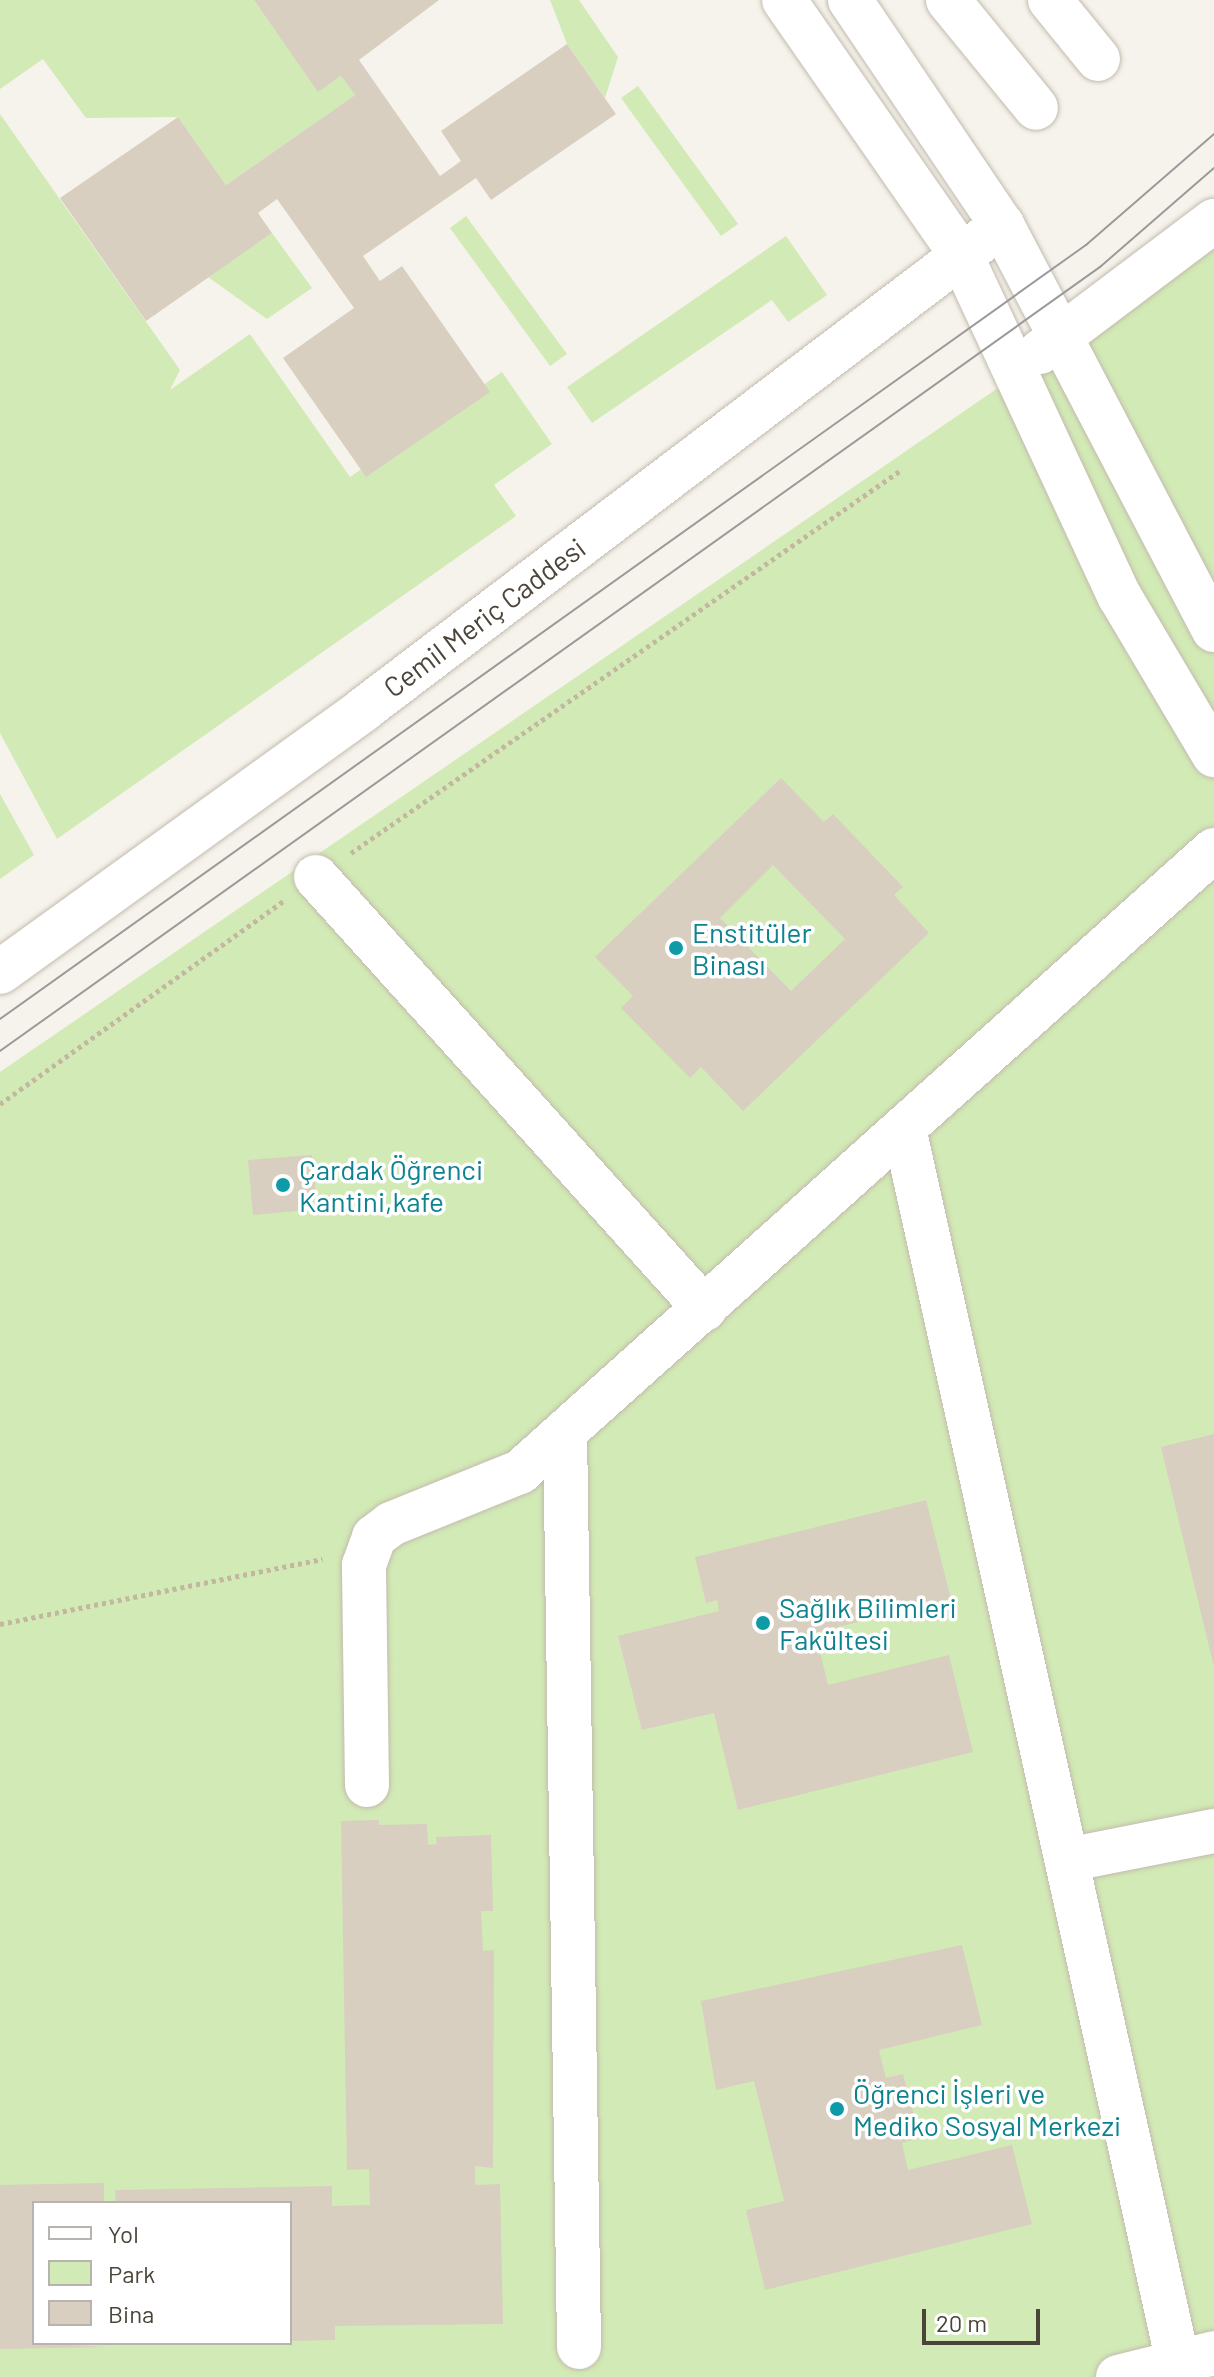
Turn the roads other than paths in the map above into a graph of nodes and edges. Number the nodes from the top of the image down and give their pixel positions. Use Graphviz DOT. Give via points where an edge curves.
graph roads {
  1 [pos="784,0"];
  2 [pos="850,0"];
  3 [pos="948,0"];
  4 [pos="1050,0"];
  5 [pos="1098,59"];
  6 [pos="1036,108"];
  7 [pos="1214,221"];
  8 [pos="1002,225"];
  9 [pos="960,253"];
  10 [pos="1063,336"];
  11 [pos="1018,367"];
  12 [pos="1214,630"];
  13 [pos="1214,755"];
  14 [pos="1214,850"];
  15 [pos="316,877"];
  16 [pos="0,972"];
  17 [pos="905,1133"];
  18 [pos="705,1309"];
  19 [pos="565,1432"];
  20 [pos="367,1785"];
  21 [pos="1214,1831"];
  22 [pos="1067,1860"];
  23 [pos="579,2347"];
  24 [pos="1196,2358"];
  25 [pos="1118,2377"];
  1 -- 9 [label="street"];
  2 -- 8 [label="street"];
  3 -- 6 [label="street"];
  4 -- 5 [label="street"];
  7 -- 10 [label="street"];
  8 -- 9 [label="street, Cemil Meriç Caddesi"];
  8 -- 10 [label="street"];
  9 -- 11 [label="street"];
  9 -- 16 [label="street, Cemil Meriç Caddesi" via="364,709"];
  10 -- 11 [label="street"];
  10 -- 12 [label="street"];
  11 -- 13 [label="street" via="1120,597"];
  14 -- 17 [label="street"];
  15 -- 18 [label="street"];
  17 -- 18 [label="street"];
  17 -- 22 [label="street"];
  18 -- 19 [label="street"];
  19 -- 20 [label="street" via="520,1472 391,1524 367,1550"];
  19 -- 23 [label="street"];
  21 -- 22 [label="street"];
  22 -- 24 [label="street"];
  24 -- 25 [label="street"];
}
